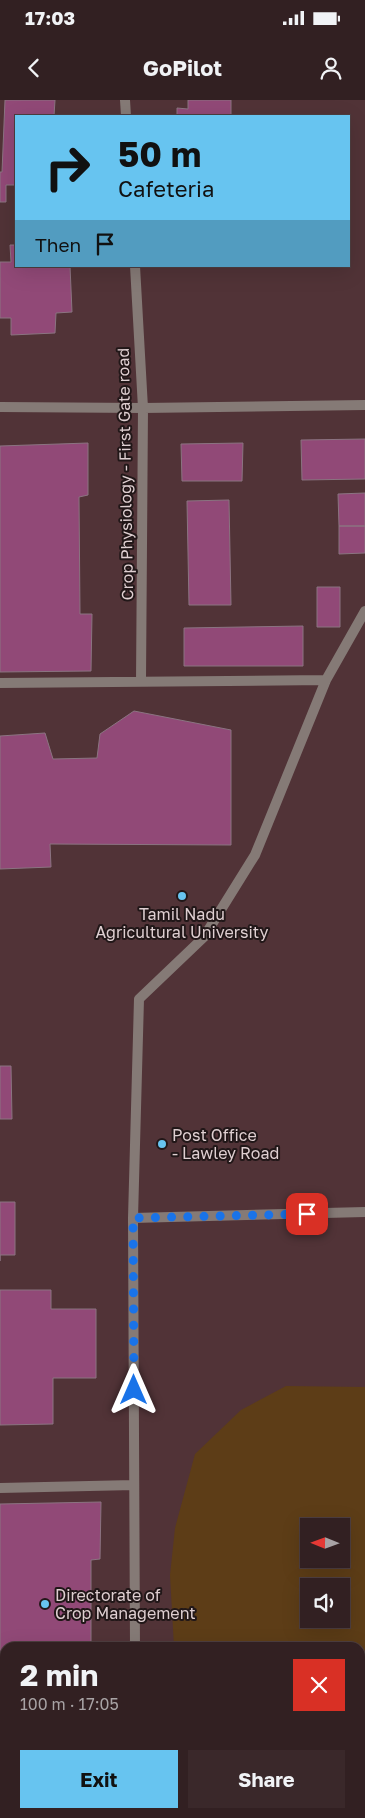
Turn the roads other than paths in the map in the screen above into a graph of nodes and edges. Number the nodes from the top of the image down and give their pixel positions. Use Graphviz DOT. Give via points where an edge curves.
graph roads {
  1 [pos="125,100"];
  2 [pos="126,115"];
  3 [pos="135,267"];
  4 [pos="365,405"];
  5 [pos="0,407"];
  6 [pos="142,408"];
  7 [pos="365,611"];
  8 [pos="326,680"];
  9 [pos="141,681"];
  10 [pos="0,683"];
  11 [pos="365,1212"];
  12 [pos="133,1218"];
  13 [pos="134,1485"];
  14 [pos="0,1488"];
  15 [pos="135,1642"];
  1 -- 2 [label="street"];
  3 -- 6 [label="street, Crop Physiology - First Gate road"];
  4 -- 6 [label="street"];
  5 -- 6 [label="street"];
  6 -- 9 [label="street, Crop Physiology - First Gate road"];
  7 -- 8 [label="street"];
  8 -- 9 [label="street"];
  8 -- 12 [label="street" via="255,854 204,937 139,999"];
  9 -- 10 [label="street"];
  11 -- 12 [label="street"];
  12 -- 13 [label="street"];
  13 -- 14 [label="street"];
  13 -- 15 [label="street"];
}
